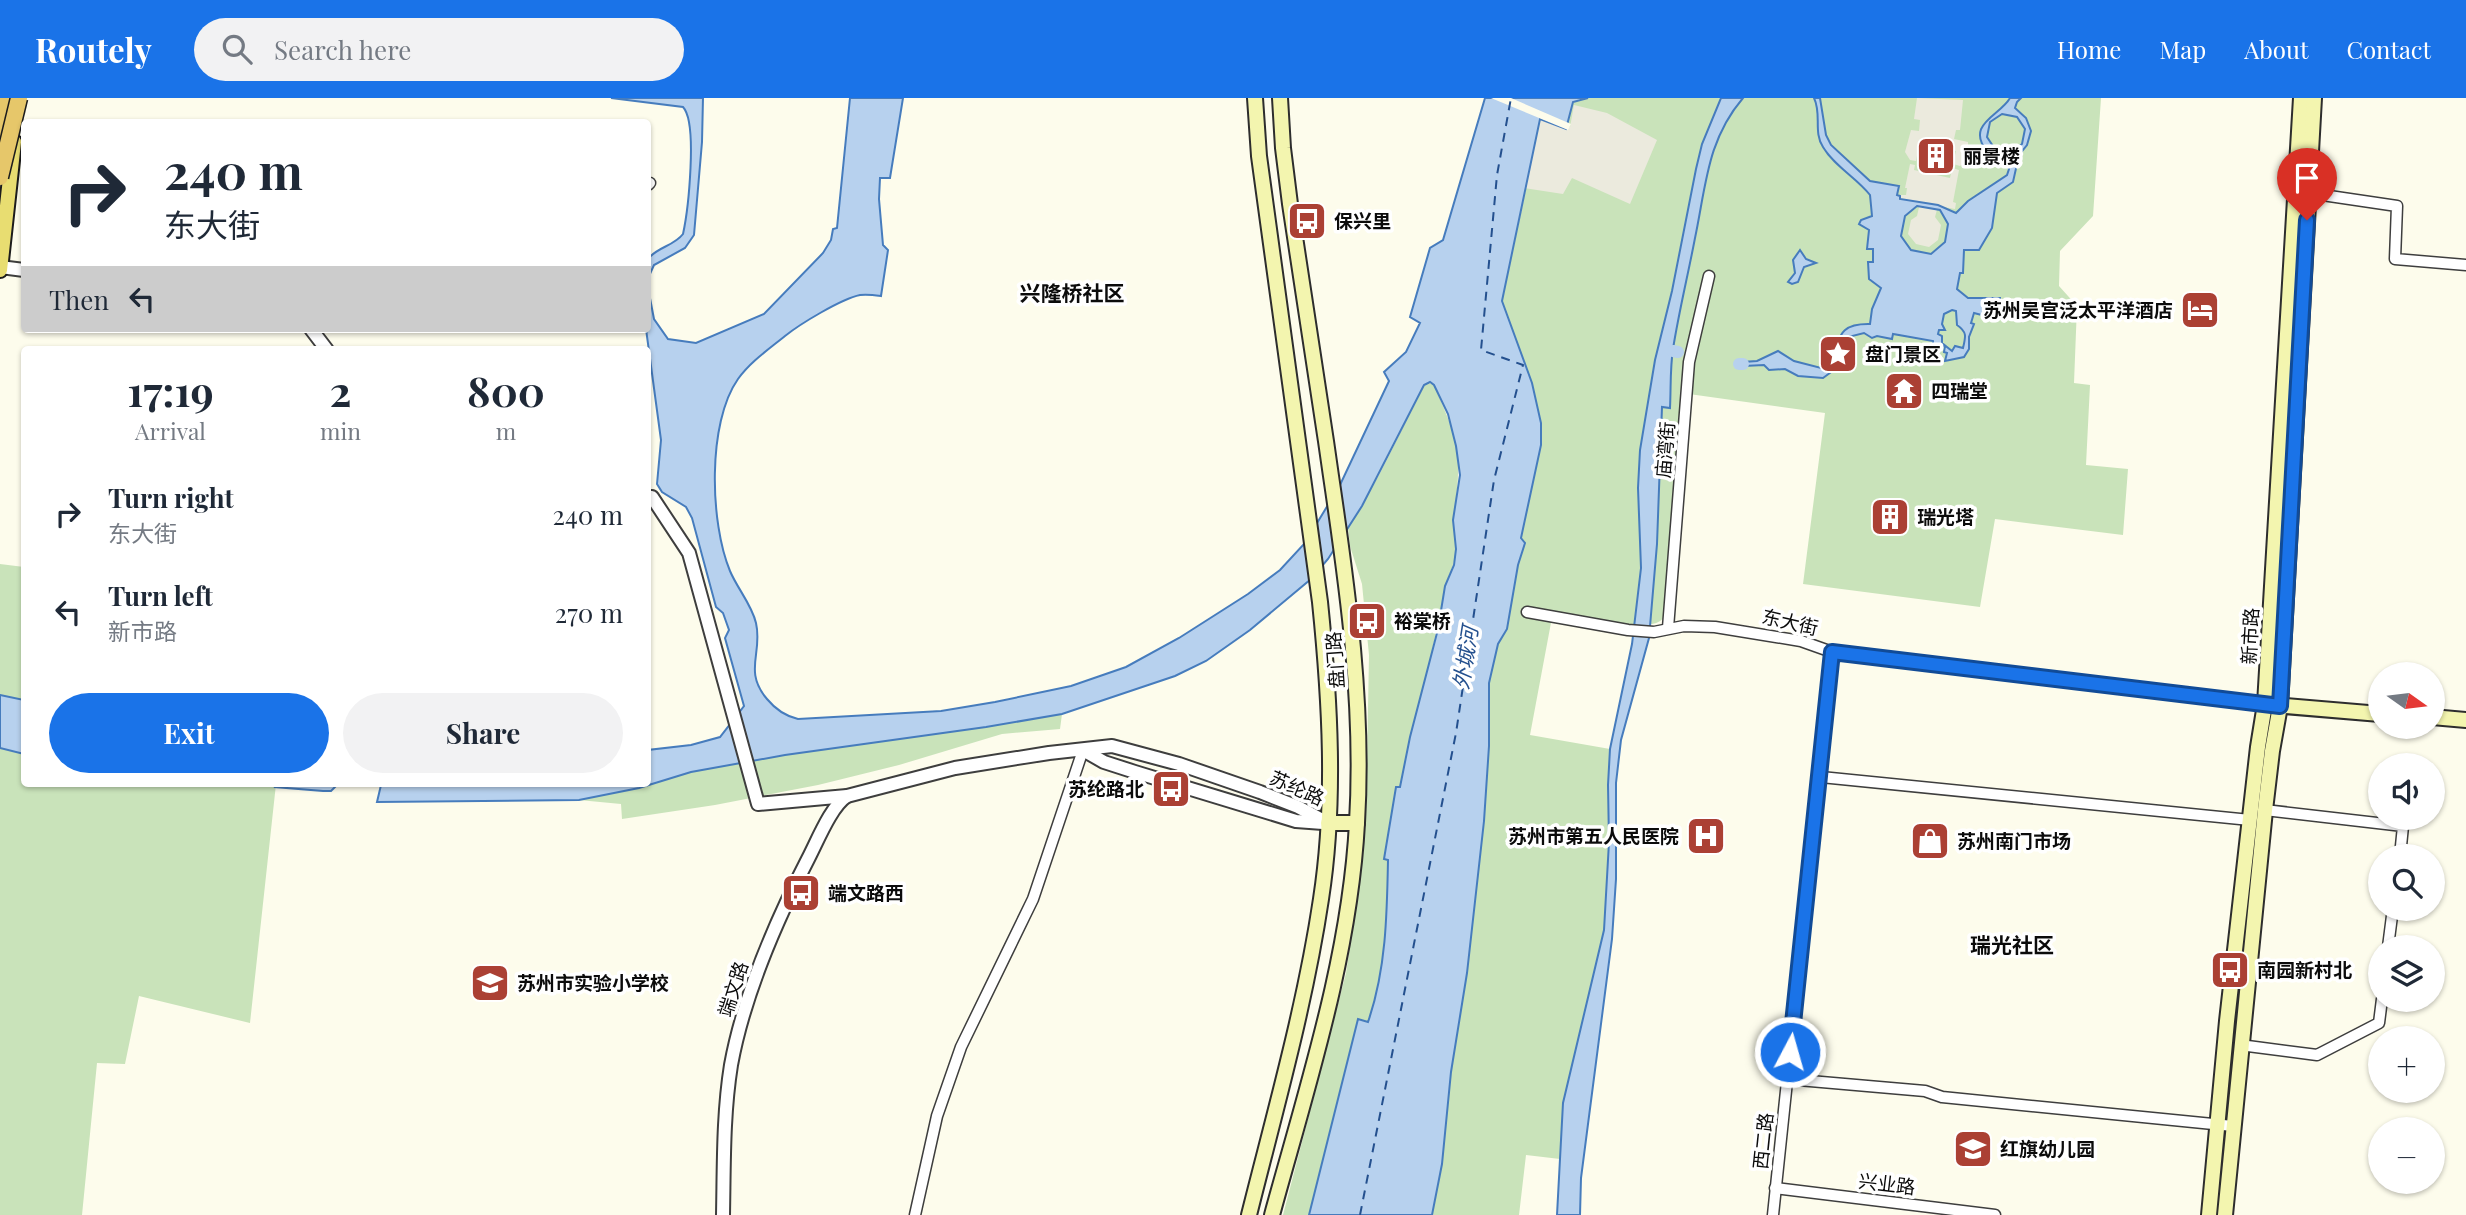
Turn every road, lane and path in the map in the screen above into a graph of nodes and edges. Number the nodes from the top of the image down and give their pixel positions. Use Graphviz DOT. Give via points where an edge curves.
graph roads {
  1 [pos="8,98"];
  2 [pos="19,98"];
  3 [pos="1255,98"];
  4 [pos="1280,98"];
  5 [pos="2301,98"];
  6 [pos="2314,98"];
  7 [pos="0,176"];
  8 [pos="2309,193"];
  9 [pos="2466,265"];
  10 [pos="0,268"];
  11 [pos="21,270"];
  12 [pos="1709,276"];
  13 [pos="651,497"];
  14 [pos="1527,612"];
  15 [pos="1668,628"];
  16 [pos="1832,652"];
  17 [pos="2273,705"];
  18 [pos="2368,713"];
  19 [pos="2445,719"];
  20 [pos="2466,720"];
  21 [pos="1083,750"];
  22 [pos="1821,777"];
  23 [pos="847,796"];
  24 [pos="2265,810"];
  25 [pos="2250,820"];
  26 [pos="1328,823"];
  27 [pos="1357,823"];
  28 [pos="2401,844"];
  29 [pos="2380,1012"];
  30 [pos="2240,1045"];
  31 [pos="1787,1079"];
  32 [pos="2217,1124"];
  33 [pos="2233,1126"];
  34 [pos="1775,1188"];
  35 [pos="723,1215"];
  36 [pos="915,1215"];
  37 [pos="1249,1215"];
  38 [pos="1272,1215"];
  39 [pos="1773,1215"];
  40 [pos="1995,1215"];
  41 [pos="2208,1215"];
  42 [pos="2225,1215"];
  1 -- 7 [label="highway, bridge"];
  2 -- 7 [label="highway, bridge"];
  2 -- 10 [label="main road"];
  3 -- 26 [label="main road, 盘门路" via="1320,603 1327,695"];
  4 -- 27 [label="main road, 盘门路" via="1288,193 1344,557 1357,694"];
  5 -- 17 [label="main road, 新市路"];
  6 -- 8 [label="main road, 新市路"];
  8 -- 9 [label="street" via="2397,206 2395,259"];
  8 -- 17 [label="main road, 新市路"];
  10 -- 11 [label="street"];
  12 -- 15 [label="street, 庙湾街" via="1689,362"];
  13 -- 23 [label="street, 苏纶路" via="689,553 758,804"];
  14 -- 15 [label="street, 东大街" via="1628,630"];
  15 -- 16 [label="street, 东大街" via="1715,627 1801,641"];
  16 -- 17 [label="street, 东大街"];
  16 -- 22 [label="street, 西二路"];
  17 -- 18 [label="main road, 东大街"];
  17 -- 24 [label="main road, 新市路"];
  17 -- 25 [label="main road, 新市路" via="2258,747"];
  19 -- 20 [label="main road"];
  21 -- 23 [label="street, 苏纶路" via="955,768"];
  21 -- 26 [label="street, 苏纶路" via="1115,765 1296,821"];
  21 -- 26 [label="street, 苏纶路" via="1112,746 1179,764 1298,807"];
  21 -- 36 [label="street" via="1033,899 961,1047 937,1116"];
  22 -- 25 [label="street"];
  22 -- 31 [label="street, 西二路"];
  23 -- 35 [label="street, 端文路" via="824,827 801,873 744,1014 726,1106"];
  24 -- 28 [label="street" via="2403,825"];
  24 -- 30 [label="main road, 新市路"];
  25 -- 32 [label="main road, 新市路"];
  26 -- 27 [label="main road"];
  26 -- 37 [label="main road, 盘门路" via="1307,978"];
  27 -- 38 [label="main road, 盘门路" via="1335,977"];
  29 -- 30 [label="street" via="2379,1023 2317,1055"];
  30 -- 33 [label="main road, 新市路"];
  31 -- 32 [label="street"];
  31 -- 34 [label="street, 西二路"];
  32 -- 33 [label="street"];
  32 -- 41 [label="main road, 新市路"];
  33 -- 42 [label="main road, 新市路"];
  34 -- 39 [label="street, 西二路"];
  34 -- 40 [label="street, 兴业路"];
}
